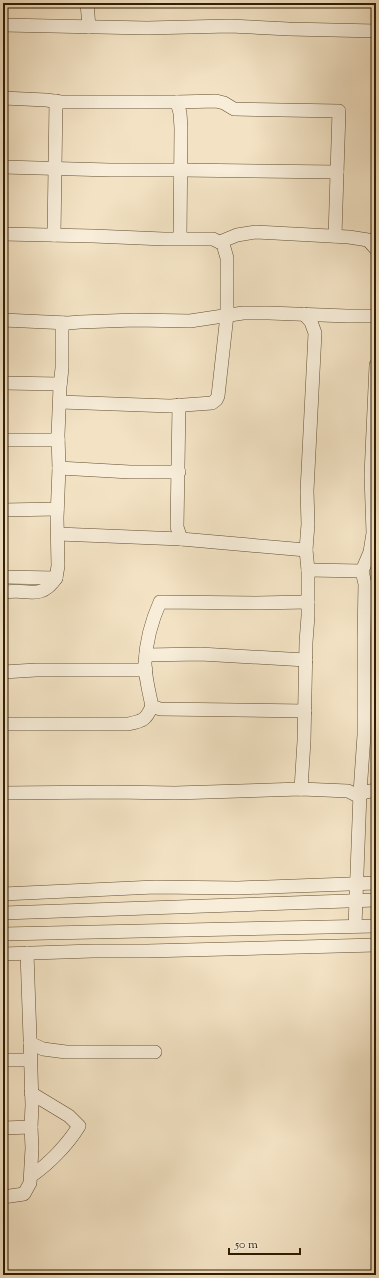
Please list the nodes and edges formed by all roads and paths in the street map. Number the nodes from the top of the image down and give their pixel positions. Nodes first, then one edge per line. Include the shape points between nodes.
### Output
1 (87, 3) edge
2 (3, 25) edge
3 (89, 27) junction
4 (376, 30) edge
5 (3, 98) edge
6 (56, 101) junction
7 (177, 102) junction
8 (3, 167) edge
9 (55, 169) junction
10 (181, 170) junction
11 (337, 172) junction
12 (3, 234) edge
13 (54, 235) junction
14 (335, 236) junction
15 (180, 238) junction
16 (220, 242) junction
17 (376, 249) edge
18 (304, 314) junction
19 (227, 316) junction
20 (376, 316) edge
21 (3, 320) edge
22 (62, 324) junction
23 (376, 365) edge
24 (3, 383) edge
25 (60, 384) junction
26 (60, 402) junction
27 (179, 405) junction
28 (3, 440) edge
29 (58, 440) junction
30 (59, 468) junction
31 (178, 472) junction
32 (58, 509) junction
33 (3, 510) edge
34 (374, 533) edge
35 (58, 534) junction
36 (181, 539) junction
37 (306, 550) junction
38 (308, 570) junction
39 (362, 571) junction
40 (3, 577) edge
41 (56, 578) junction
42 (3, 593) edge
43 (308, 602) junction
44 (146, 655) junction
45 (306, 660) junction
46 (146, 670) junction
47 (3, 672) edge
48 (152, 706) junction
49 (305, 711) junction
50 (3, 724) edge
51 (301, 789) junction
52 (376, 790) edge
53 (3, 793) edge
54 (360, 795) junction
55 (357, 883) junction
56 (376, 883) edge
57 (3, 894) edge
58 (376, 900) edge
59 (357, 901) junction
60 (3, 913) edge
61 (355, 926) junction
62 (376, 926) edge
63 (3, 934) edge
64 (376, 945) edge
65 (26, 953) junction
66 (3, 954) edge
67 (30, 1043) junction
68 (155, 1052) dead end
69 (3, 1060) edge
70 (30, 1060) junction
71 (31, 1093) junction
72 (31, 1127) junction
73 (3, 1128) edge
74 (31, 1176) junction
75 (3, 1197) edge

1 - 3 street
2 - 3 street
3 - 4 street via 230,26
5 - 6 street
6 - 7 street
6 - 9 street
7 - 10 street via 181,128
7 - 11 street via 216,101 234,109 339,111
8 - 9 street
9 - 10 street
9 - 13 street
10 - 11 street
10 - 15 street
11 - 14 street
12 - 13 street
13 - 15 street
14 - 16 street via 256,232 237,235
14 - 17 street via 368,240
15 - 16 street via 213,238
16 - 19 street via 227,258
18 - 19 street
18 - 20 street
18 - 37 street via 316,333
19 - 22 street via 190,320
19 - 27 street via 216,400 212,403
21 - 22 street
22 - 25 street
23 - 34 street via 371,475
24 - 25 street
25 - 26 street
26 - 27 street
26 - 29 street
27 - 31 street
28 - 29 street
29 - 30 street
30 - 31 street
30 - 32 street
31 - 36 street via 177,527
32 - 33 street
32 - 35 street
34 - 39 street
35 - 36 street
35 - 41 street
36 - 37 street
37 - 38 street
38 - 39 street
38 - 43 street
39 - 54 street via 365,584 364,735
40 - 41 street
41 - 42 street via 46,589 35,593
43 - 44 street via 160,602
43 - 45 street
44 - 45 street via 200,654
44 - 46 street
45 - 49 street
46 - 47 street
46 - 48 street
48 - 49 street via 179,710
48 - 50 street via 147,717 128,724
49 - 51 street
51 - 53 street via 175,793
51 - 54 street via 348,791
52 - 54 street
54 - 55 street
55 - 56 street
55 - 57 street via 238,888 154,887
55 - 59 street
58 - 59 street
59 - 60 street
59 - 61 street
61 - 62 street
61 - 63 street
64 - 65 street
65 - 66 street
65 - 67 street
67 - 68 street via 42,1049 66,1052
67 - 70 street
69 - 70 street
70 - 71 street
71 - 72 street
71 - 74 street via 69,1116 80,1126 58,1152
72 - 73 street
72 - 74 street
74 - 75 street via 24,1194

